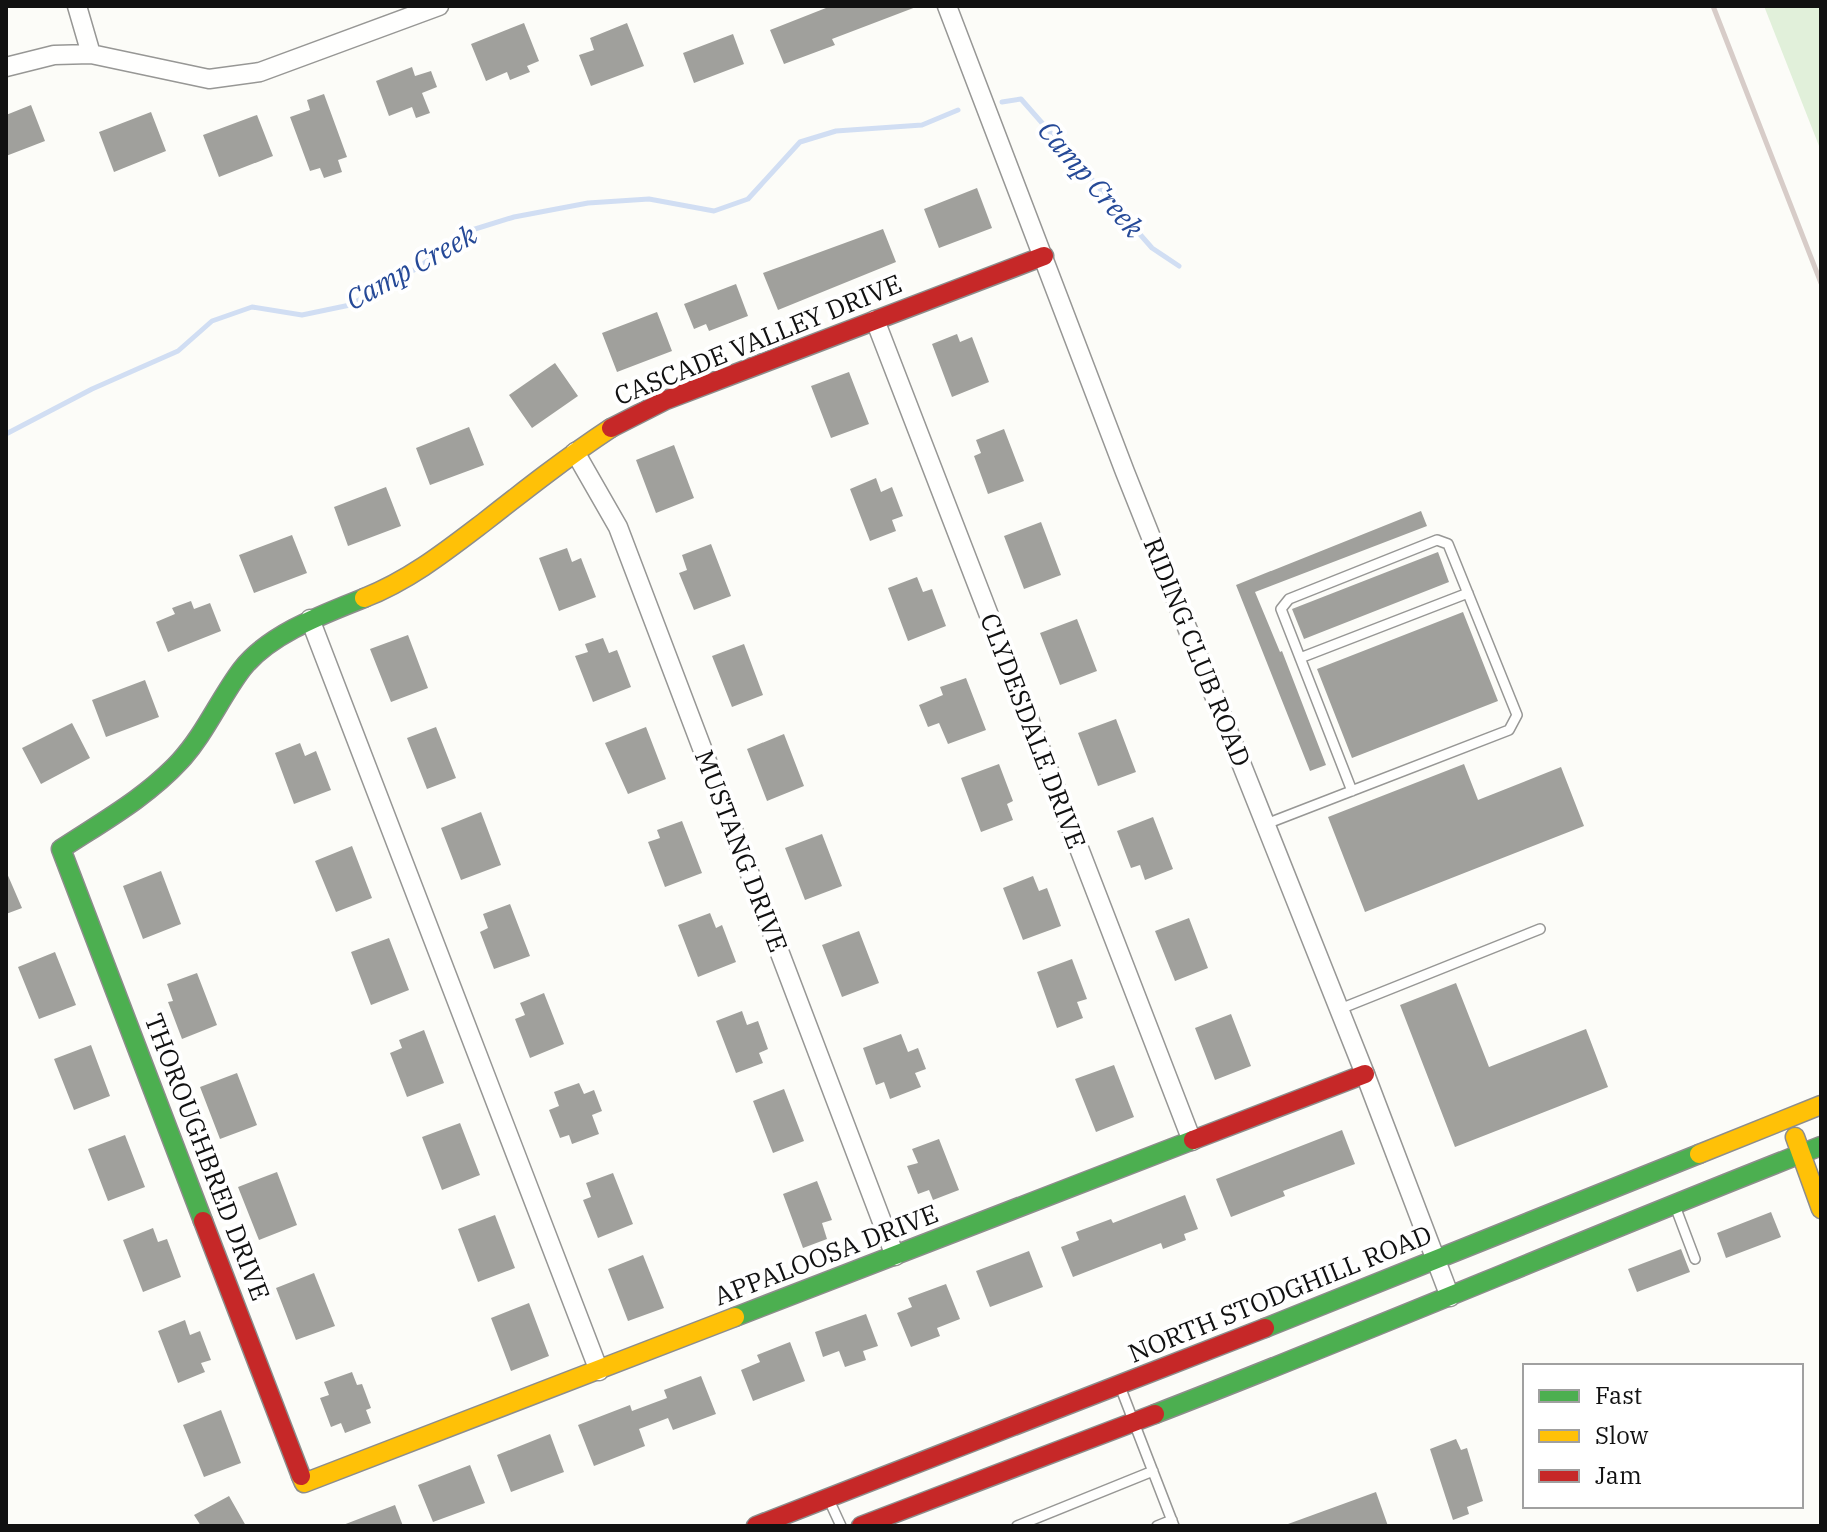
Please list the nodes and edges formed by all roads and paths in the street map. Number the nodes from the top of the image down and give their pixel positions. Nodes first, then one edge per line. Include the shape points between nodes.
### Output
1 (77, 6) edge
2 (439, 6) edge
3 (947, 6) edge
4 (413, 10) edge
5 (91, 54) junction
6 (6, 67) edge
7 (1044, 256) junction
8 (875, 320) junction
9 (575, 452) junction
10 (1468, 593) junction
11 (310, 619) junction
12 (1300, 658) junction
13 (1352, 791) junction
14 (1266, 824) junction
15 (61, 849) joint
16 (1540, 929) dead end
17 (1340, 1009) junction
18 (1365, 1074) junction
19 (1821, 1105) edge
20 (1788, 1118) junction
21 (1192, 1141) junction
22 (1821, 1146) edge
23 (1801, 1154) junction
24 (1674, 1203) junction
25 (1821, 1209) edge
26 (895, 1256) junction
27 (1695, 1259) dead end
28 (1436, 1260) junction
29 (1450, 1297) junction
30 (599, 1371) junction
31 (1120, 1386) junction
32 (1133, 1421) junction
33 (1153, 1471) junction
34 (304, 1483) joint
35 (828, 1498) junction
36 (1173, 1523) edge
37 (756, 1526) edge
38 (841, 1526) edge
39 (861, 1526) edge
40 (1017, 1526) edge
41 (1157, 1526) edge

1 - 5 street
2 - 4 street
3 - 7 street, RIDING CLUB ROAD
4 - 5 street via 260,72 209,79
5 - 6 street via 54,55
7 - 8 street, CASCADE VALLEY DRIVE
7 - 14 street, RIDING CLUB ROAD
8 - 9 street, CASCADE VALLEY DRIVE via 666,400
8 - 21 street, CLYDESDALE DRIVE
9 - 11 street, CASCADE VALLEY DRIVE via 426,566 382,591
9 - 26 street, MUSTANG DRIVE via 618,527
10 - 12 lane
10 - 12 lane via 1448,544 1437,540 1289,599 1281,609
10 - 13 lane via 1517,715 1509,730
11 - 15 street, CASCADE VALLEY DRIVE via 244,666 181,760 141,796
11 - 30 street
12 - 13 lane
13 - 14 lane
14 - 17 street, RIDING CLUB ROAD
15 - 34 street, THOROUGHBRED DRIVE
16 - 17 lane
17 - 18 street, RIDING CLUB ROAD
18 - 21 street, APPALOOSA DRIVE
18 - 28 street, RIDING CLUB ROAD
19 - 20 street, NORTH STODGHILL ROAD
20 - 23 street
20 - 28 street, NORTH STODGHILL ROAD
21 - 26 street, APPALOOSA DRIVE
22 - 23 street
23 - 24 street
23 - 25 street
24 - 27 lane
24 - 29 street
26 - 30 street, APPALOOSA DRIVE
28 - 29 street, RIDING CLUB ROAD
28 - 31 street, NORTH STODGHILL ROAD
29 - 32 street
30 - 34 street, APPALOOSA DRIVE
31 - 32 lane
31 - 35 street, NORTH STODGHILL ROAD
32 - 33 lane
32 - 39 street
33 - 36 lane
33 - 40 lane
35 - 37 street, NORTH STODGHILL ROAD
35 - 38 lane
36 - 41 lane

